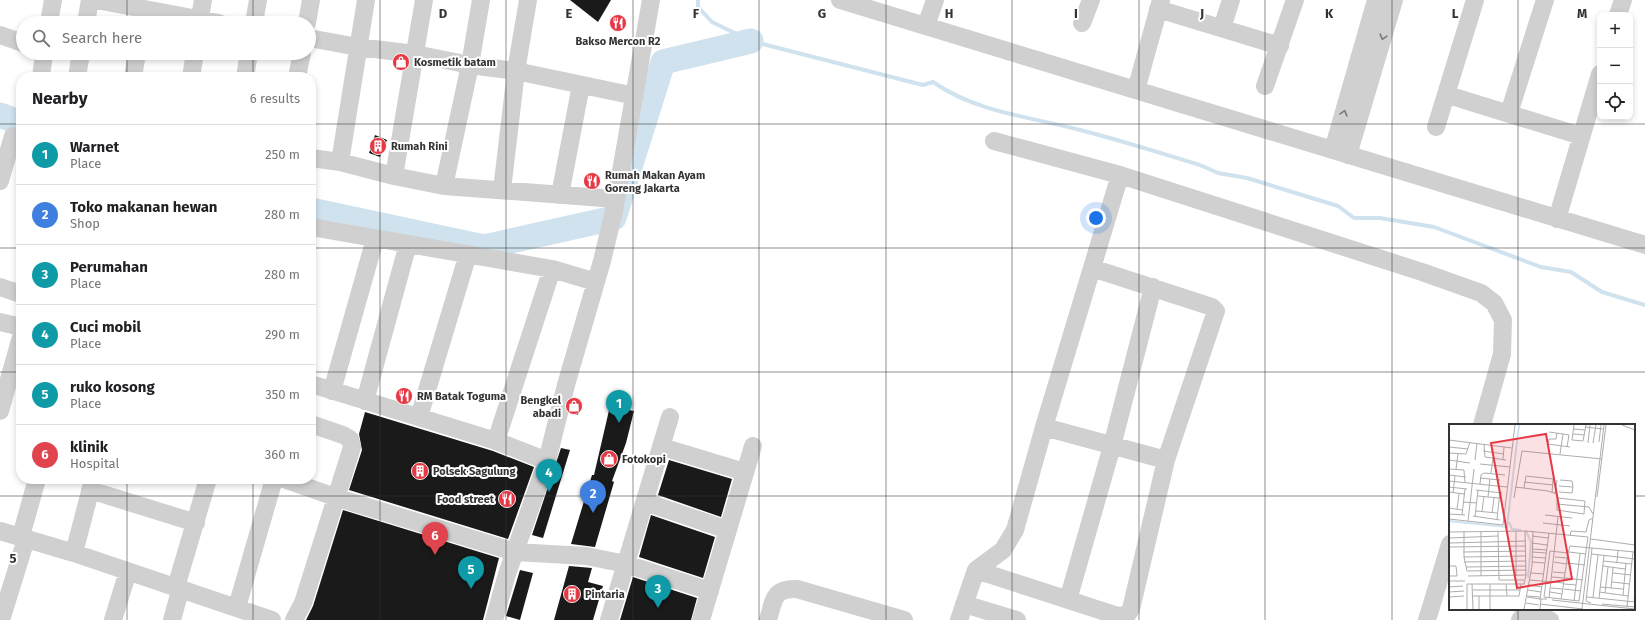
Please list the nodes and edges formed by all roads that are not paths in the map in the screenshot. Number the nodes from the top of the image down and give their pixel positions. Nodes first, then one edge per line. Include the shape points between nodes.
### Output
1 (53, 0) edge
2 (90, 0) edge
3 (96, 0) edge
4 (203, 0) edge
5 (258, 0) edge
6 (311, 0) edge
7 (366, 0) edge
8 (424, 0) edge
9 (481, 0) edge
10 (528, 0) edge
11 (651, 0) edge
12 (840, 0) edge
13 (935, 0) edge
14 (1091, 0) edge
15 (1231, 0) edge
16 (1295, 0) edge
17 (1376, 0) edge
18 (1394, 0) edge
19 (1475, 0) edge
20 (1545, 0) edge
21 (1623, 0) edge
22 (1159, 5) edge
23 (145, 11) edge
24 (1619, 12) edge
25 (50, 16) edge
26 (87, 16) edge
27 (172, 16) edge
28 (201, 16) edge
29 (255, 16) edge
30 (308, 16) edge
31 (1082, 23) dead end
32 (926, 26) junction
33 (1222, 28) junction
34 (0, 35) edge
35 (316, 39) edge
36 (16, 41) edge
37 (1280, 46) junction
38 (358, 47) junction
39 (415, 54) junction
40 (43, 60) edge
41 (80, 60) edge
42 (136, 60) edge
43 (193, 60) edge
44 (248, 60) edge
45 (301, 60) edge
46 (470, 65) junction
47 (516, 71) junction
48 (41, 72) edge
49 (78, 72) edge
50 (134, 72) edge
51 (192, 72) edge
52 (246, 72) edge
53 (298, 72) edge
54 (1597, 84) edge
55 (580, 85) junction
56 (1266, 86) dead end
57 (1136, 90) junction
58 (1448, 95) junction
59 (635, 96) junction
60 (1509, 113) junction
61 (1436, 127) dead end
62 (11, 135) edge
63 (1581, 136) junction
64 (994, 140) dead end
65 (1341, 153) junction
66 (316, 159) edge
67 (340, 162) junction
68 (1120, 175) junction
69 (394, 176) junction
70 (0, 181) edge
71 (444, 186) junction
72 (502, 190) junction
73 (560, 195) junction
74 (615, 205) junction
75 (1557, 219) junction
76 (316, 230) edge
77 (375, 239) junction
78 (408, 244) junction
79 (1645, 245) edge
80 (468, 254) junction
81 (1092, 268) junction
82 (552, 269) junction
83 (596, 282) junction
84 (0, 287) edge
85 (1153, 287) junction
86 (16, 292) edge
87 (0, 322) edge
88 (16, 326) edge
89 (16, 361) edge
90 (316, 386) edge
91 (332, 391) junction
92 (9, 394) edge
93 (365, 401) junction
94 (0, 410) edge
95 (419, 417) junction
96 (670, 417) dead end
97 (1482, 424) edge
98 (316, 426) edge
99 (1044, 427) junction
100 (496, 441) junction
101 (753, 446) dead end
102 (1112, 446) junction
103 (662, 447) junction
104 (1166, 460) junction
105 (547, 461) junction
106 (745, 472) junction
107 (36, 484) edge
108 (207, 484) edge
109 (273, 484) edge
110 (298, 484) edge
111 (91, 485) edge
112 (335, 497) junction
113 (645, 502) junction
114 (196, 523) junction
115 (728, 530) junction
116 (0, 531) edge
117 (0, 542) edge
118 (22, 543) junction
119 (1449, 547) edge
120 (515, 552) junction
121 (74, 553) junction
122 (626, 564) junction
123 (976, 570) junction
124 (125, 581) junction
125 (710, 591) junction
126 (177, 593) junction
127 (1068, 600) junction
128 (847, 612) edge
129 (962, 612) edge
130 (239, 616) edge
131 (1, 620) edge
132 (113, 620) edge
133 (172, 620) edge
134 (272, 620) edge
135 (294, 620) edge
136 (494, 620) edge
137 (609, 620) edge
138 (701, 620) edge
139 (768, 620) edge
140 (904, 620) edge
141 (1017, 620) edge
142 (1427, 620) edge
143 (1520, 620) edge
144 (1550, 620) edge

1 - 25 street
2 - 26 street
3 - 23 street
4 - 28 street
5 - 29 street
6 - 30 street
7 - 38 street
8 - 39 street
9 - 46 street
10 - 47 street
11 - 59 street
12 - 32 street
13 - 32 street
14 - 31 street
15 - 33 street
16 - 37 street
65 -> 17 street
18 -> 65 street
19 - 58 street
20 - 60 street
21 - 24 street
22 - 33 street
22 - 57 street
23 - 27 street
32 - 57 street
33 - 37 street
34 - 36 street
35 - 38 street
37 - 56 street
38 - 39 street
38 - 67 street
39 - 46 street
39 - 69 street
40 - 48 street
41 - 49 street
42 - 50 street
43 - 51 street
44 - 52 street
45 - 53 street
46 - 47 street
46 - 71 street
47 - 55 street
47 - 72 street
54 - 63 street
55 - 59 street
55 - 73 street
57 - 65 street
58 - 60 street
58 - 61 street
59 - 74 street
60 - 63 street
62 - 70 street
63 - 75 street
64 - 68 street
65 - 75 street
66 - 67 street
67 - 69 street
68 - 81 street
68 - 97 street via 1481,293 1494,303 1503,320 1502,354
69 - 71 street
71 - 72 street
72 - 73 street
73 - 74 street
74 - 83 street
75 - 79 street
76 - 77 street
77 - 78 street
77 - 91 street
78 - 80 street
78 - 93 street
80 - 82 street
80 - 95 street
81 - 85 street
81 - 99 street
82 - 83 street
82 - 100 street
83 - 105 street
84 - 86 street
85 - 102 street
85 - 104 street via 1212,307 1216,312
87 - 88 street
89 - 92 street
90 - 91 street
91 - 93 street
92 - 94 street
93 - 95 street
95 - 100 street
96 - 103 street
98 - 112 street via 343,434 350,439 352,447
99 - 102 street
99 - 123 street via 1015,530 1003,550
100 - 105 street
101 - 106 street
102 - 104 street
102 - 127 street
103 - 106 street
103 - 113 street
104 - 127 street via 1129,613 1118,616
105 - 120 street
106 - 115 street
107 - 118 street
108 - 114 street
109 - 130 street
110 - 112 street
111 - 114 street
111 - 121 street
112 - 120 street
112 - 135 street via 303,603
113 - 115 street
113 - 122 street
114 - 126 street
115 - 125 street
116 - 118 street
117 - 118 street
118 - 121 street
118 - 124 street
118 - 131 street
119 - 142 street
120 - 122 street via 586,556
120 - 136 street
121 - 126 street
122 - 125 street
122 - 137 street
123 - 127 street
123 - 129 street
124 - 126 street
124 - 132 street
125 - 138 street
126 - 130 street
126 - 133 street
128 - 139 street via 797,589 789,589 780,591 775,596
128 - 140 street
129 - 141 street
130 - 134 street
143 - 144 street via 1524,614 1531,614

